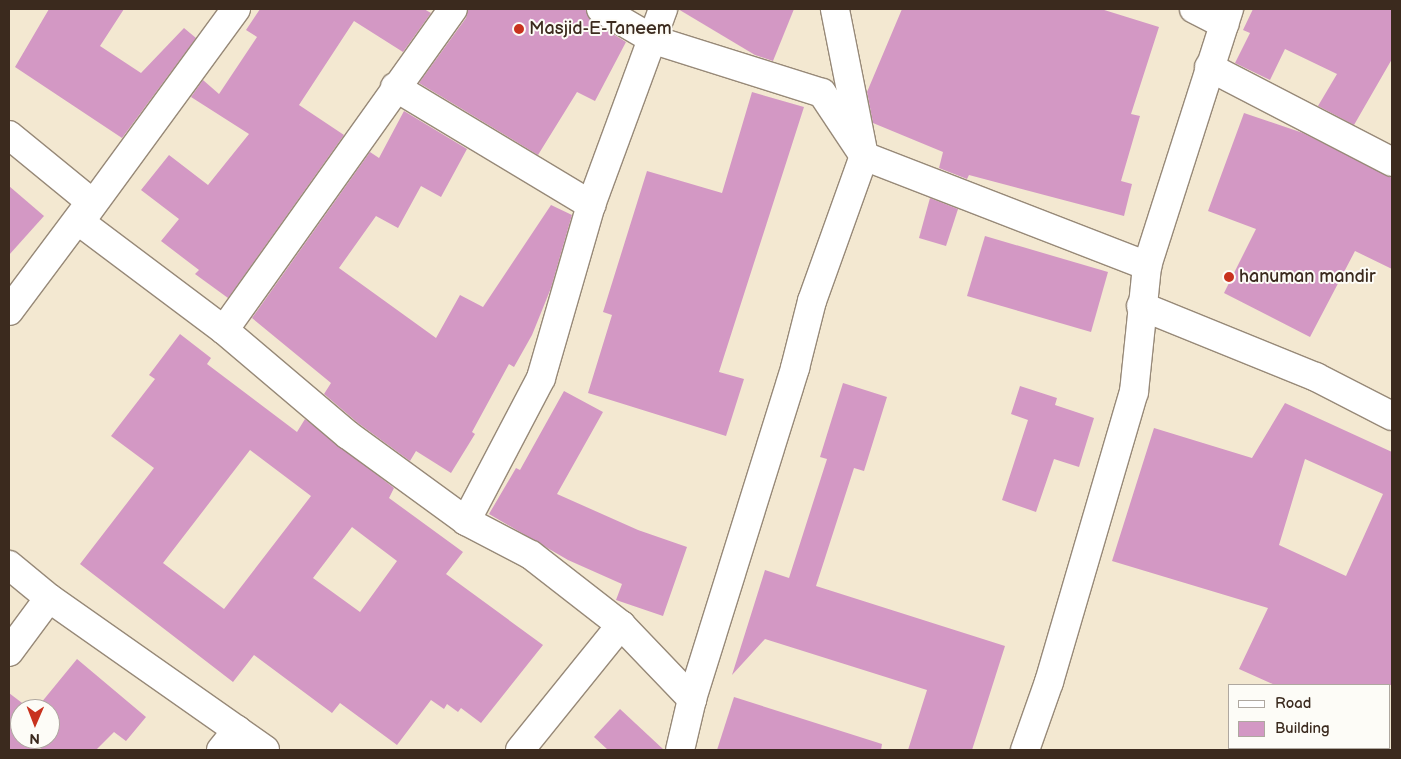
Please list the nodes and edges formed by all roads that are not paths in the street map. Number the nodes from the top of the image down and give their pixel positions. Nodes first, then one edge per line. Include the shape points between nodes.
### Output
1 (236, 9) edge
2 (453, 9) edge
3 (601, 9) edge
4 (663, 9) edge
5 (835, 9) edge
6 (1194, 9) edge
7 (1226, 16) edge
8 (654, 40) junction
9 (1209, 67) junction
10 (395, 88) junction
11 (9, 135) edge
12 (864, 156) junction
13 (1392, 162) edge
14 (592, 206) junction
15 (86, 212) junction
16 (1147, 266) junction
17 (1141, 306) junction
18 (9, 311) edge
19 (224, 330) junction
20 (1392, 416) edge
21 (466, 521) junction
22 (9, 565) edge
23 (50, 598) junction
24 (622, 625) junction
25 (9, 652) edge
26 (692, 699) junction
27 (229, 740) edge
28 (265, 750) edge
29 (520, 750) edge
30 (680, 750) edge
31 (1025, 750) edge

1 - 15 street
2 - 10 street
3 - 8 street
4 - 8 street
5 - 12 street
6 - 7 street
7 - 9 street
8 - 12 street via 822,93
8 - 14 street
9 - 13 street
9 - 16 street
10 - 14 street
10 - 19 street
11 - 15 street
12 - 16 street
12 - 26 street via 812,301 795,368
14 - 21 street via 541,378
15 - 18 street
15 - 19 street
16 - 17 street
17 - 20 street via 1316,377
17 - 31 street via 1134,392 1049,682
19 - 21 street via 348,435
21 - 24 street via 530,555
22 - 23 street
23 - 25 street
23 - 27 street
24 - 26 street
24 - 29 street
26 - 30 street
27 - 28 street

